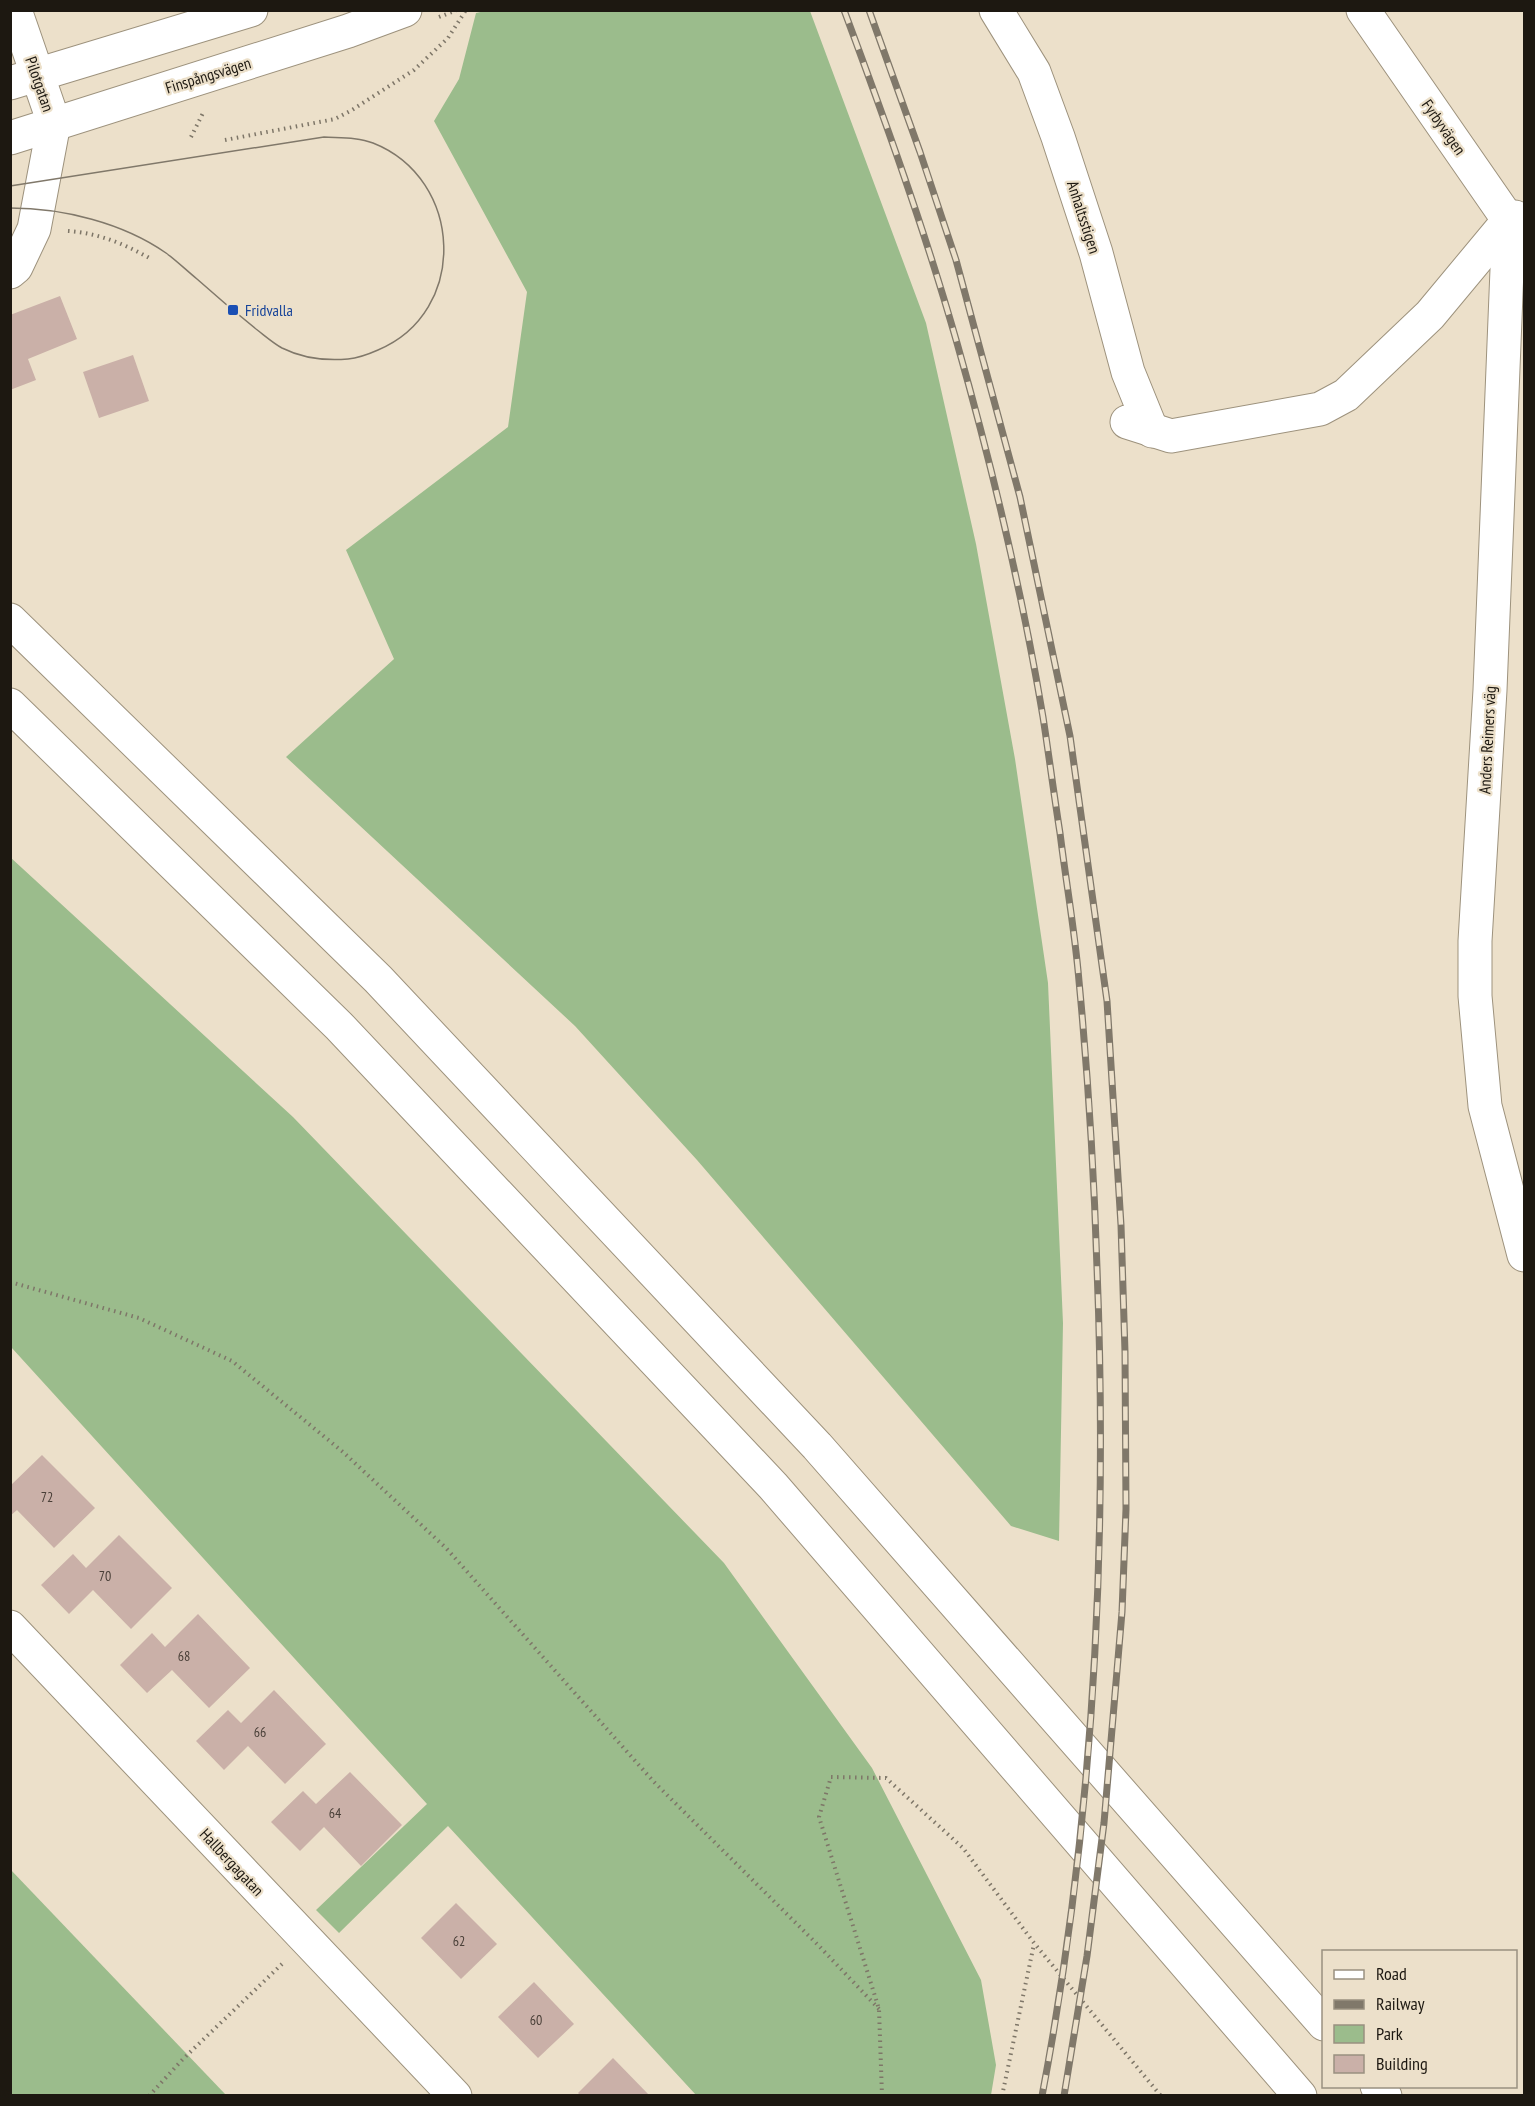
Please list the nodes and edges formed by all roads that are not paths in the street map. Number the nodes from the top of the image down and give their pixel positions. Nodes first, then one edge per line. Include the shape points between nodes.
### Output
1 (15, 10) edge
2 (250, 10) edge
3 (405, 10) edge
4 (996, 10) edge
5 (1363, 10) edge
6 (24, 79) edge
7 (54, 123) junction
8 (10, 138) edge
9 (1519, 225) edge
10 (10, 272) edge
11 (10, 620) edge
12 (10, 705) edge
13 (1524, 1255) edge
14 (10, 1627) edge
15 (1322, 2023) edge
16 (455, 2096) edge
17 (1300, 2096) edge

1 - 6 main road, Pilotgatan
2 - 6 main road
3 - 7 main road, Finspångsvägen
4 - 9 main road, Anhaltsstigen via 1034,72 1046,105 1096,253 1139,426 1171,436 1320,409 1346,395
5 - 9 main road, Fyrbyvägen
6 - 7 main road, Pilotgatan
7 - 8 main road, Finspångsvägen
7 - 10 main road via 34,229
9 - 13 main road, Anders Reimers väg via 1475,941 1475,996 1485,1106
11 - 15 main road via 378,979 809,1437
12 - 17 main road via 339,1026 773,1486
14 - 16 main road, Hallbergagatan

